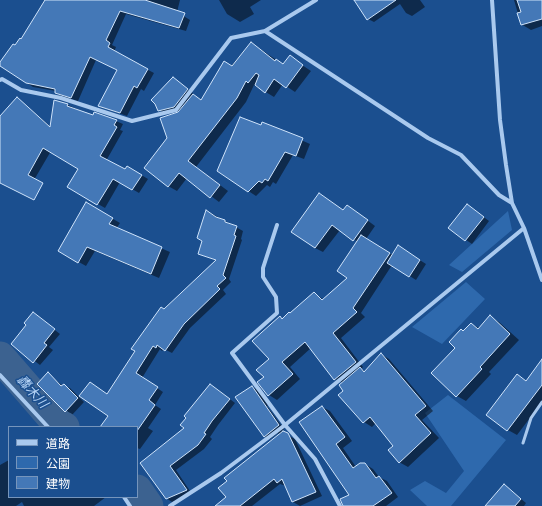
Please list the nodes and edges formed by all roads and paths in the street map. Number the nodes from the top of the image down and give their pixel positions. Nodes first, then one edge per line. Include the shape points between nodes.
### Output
1 (316, 0) edge
2 (492, 0) edge
3 (265, 31) junction
4 (0, 80) edge
5 (512, 202) junction
6 (278, 225) dead end
7 (524, 228) junction
8 (542, 280) edge
9 (0, 375) edge
10 (542, 402) edge
11 (285, 425) junction
12 (47, 426) edge
13 (523, 443) dead end
14 (170, 506) edge
15 (340, 506) edge

1 - 3 street
2 - 5 street via 502,142
3 - 4 street via 231,38 176,110 132,121 61,98 21,90
3 - 5 street via 428,138 461,155 499,195
5 - 7 street
6 - 11 street via 263,268 263,277 276,297 277,313 232,352
7 - 8 street
7 - 11 street
9 - 12 street
10 - 13 lane via 531,418
11 - 14 street via 221,473
11 - 15 street via 314,459

